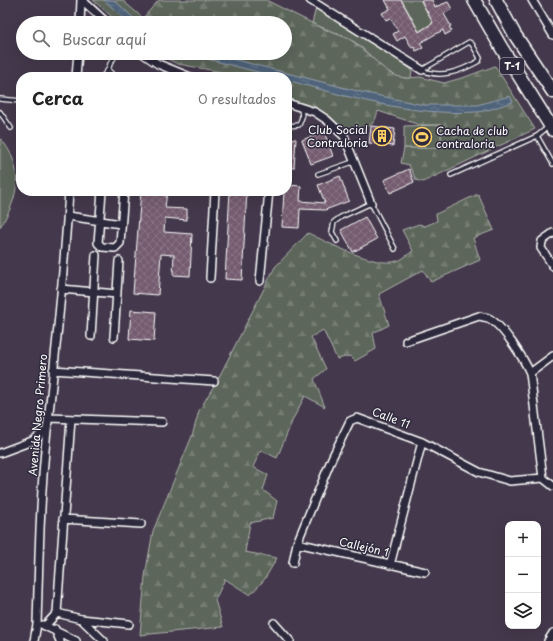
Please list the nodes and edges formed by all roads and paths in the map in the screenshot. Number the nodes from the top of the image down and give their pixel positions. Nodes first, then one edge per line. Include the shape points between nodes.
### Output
1 (82, 0) edge
2 (310, 0) edge
3 (474, 0) edge
4 (496, 0) edge
5 (532, 0) edge
6 (81, 16) edge
7 (99, 16) edge
8 (553, 35) edge
9 (77, 60) edge
10 (113, 60) edge
11 (152, 60) edge
12 (108, 70) edge
13 (422, 70) junction
14 (76, 72) edge
15 (178, 72) edge
16 (553, 92) edge
17 (0, 99) edge
18 (16, 101) edge
19 (292, 105) edge
20 (301, 107) junction
21 (0, 112) edge
22 (292, 125) edge
23 (11, 128) dead end
24 (552, 128) edge
25 (537, 136) junction
26 (353, 162) junction
27 (553, 164) edge
28 (318, 174) dead end
29 (451, 175) dead end
30 (69, 196) edge
31 (102, 196) edge
32 (124, 196) edge
33 (215, 196) edge
34 (268, 196) edge
35 (371, 203) junction
36 (68, 216) junction
37 (100, 221) junction
38 (122, 224) junction
39 (553, 233) edge
40 (337, 240) dead end
41 (395, 249) dead end
42 (96, 255) dead end
43 (119, 261) dead end
44 (553, 266) edge
45 (210, 278) dead end
46 (260, 281) dead end
47 (61, 289) junction
48 (94, 292) junction
49 (117, 294) junction
50 (91, 336) dead end
51 (114, 337) dead end
52 (406, 341) dead end
53 (553, 356) edge
54 (53, 370) junction
55 (530, 373) junction
56 (214, 381) dead end
57 (49, 418) junction
58 (71, 419) junction
59 (162, 422) dead end
60 (47, 430) junction
61 (422, 442) junction
62 (0, 453) edge
63 (543, 478) junction
64 (553, 486) edge
65 (63, 519) junction
66 (141, 524) dead end
67 (297, 543) junction
68 (293, 563) dead end
69 (390, 565) junction
70 (426, 572) dead end
71 (57, 613) junction
72 (81, 619) junction
73 (274, 623) dead end
74 (37, 624) junction
75 (129, 624) dead end
76 (46, 625) junction
77 (55, 629) junction
78 (34, 641) edge
79 (60, 641) edge
80 (76, 641) edge
81 (104, 641) edge
82 (290, 641) edge

1 - 6 street
1 - 7 street
2 - 13 street
3 - 24 main road, T-1
4 - 16 main road, T-1 via 515,35
5 - 8 street
9 - 14 street
10 - 12 lane
11 - 15 street
13 - 13 lane via 469,42 480,58 477,63 444,75
17 - 18 lane
19 - 20 street
20 - 22 lane via 302,117 299,124
20 - 26 street via 314,112 338,128 344,136
21 - 23 lane
24 - 25 lane
25 - 27 lane
25 - 29 lane
26 - 28 lane
26 - 35 street
30 - 36 street, Avenida Negro Primero
31 - 37 street
32 - 38 street
33 - 45 street
34 - 46 street
35 - 40 lane via 341,216 334,222 332,232
35 - 41 lane
36 - 37 street
36 - 47 street, Avenida Negro Primero
37 - 38 street
37 - 38 street via 98,243 102,247 119,246
39 - 44 street via 542,241 541,248
42 - 48 street
43 - 49 street
47 - 48 street
47 - 54 street, Avenida Negro Primero
48 - 49 street
48 - 50 street
49 - 51 street
52 - 55 street via 479,316 489,318 523,358
53 - 55 street
54 - 56 street
54 - 57 street, Avenida Negro Primero
55 - 63 street
57 - 58 street
57 - 60 street, Avenida Negro Primero
58 - 59 street
58 - 65 street
60 - 62 street via 32,441
60 - 74 street, Avenida Negro Primero
61 - 63 street, Calle 11 via 479,472 502,479 510,481
61 - 67 street, Calle 11 via 364,419 350,421
61 - 69 street
63 - 64 street
65 - 66 street
65 - 71 street
67 - 68 street, Calle 11
67 - 69 street, Callejón 1
69 - 70 street, Callejón 1
71 - 72 street
71 - 76 street
72 - 75 street
72 - 81 street
73 - 82 street
74 - 76 street
74 - 78 street, Avenida Negro Primero
76 - 77 street
77 - 79 street
77 - 80 street

